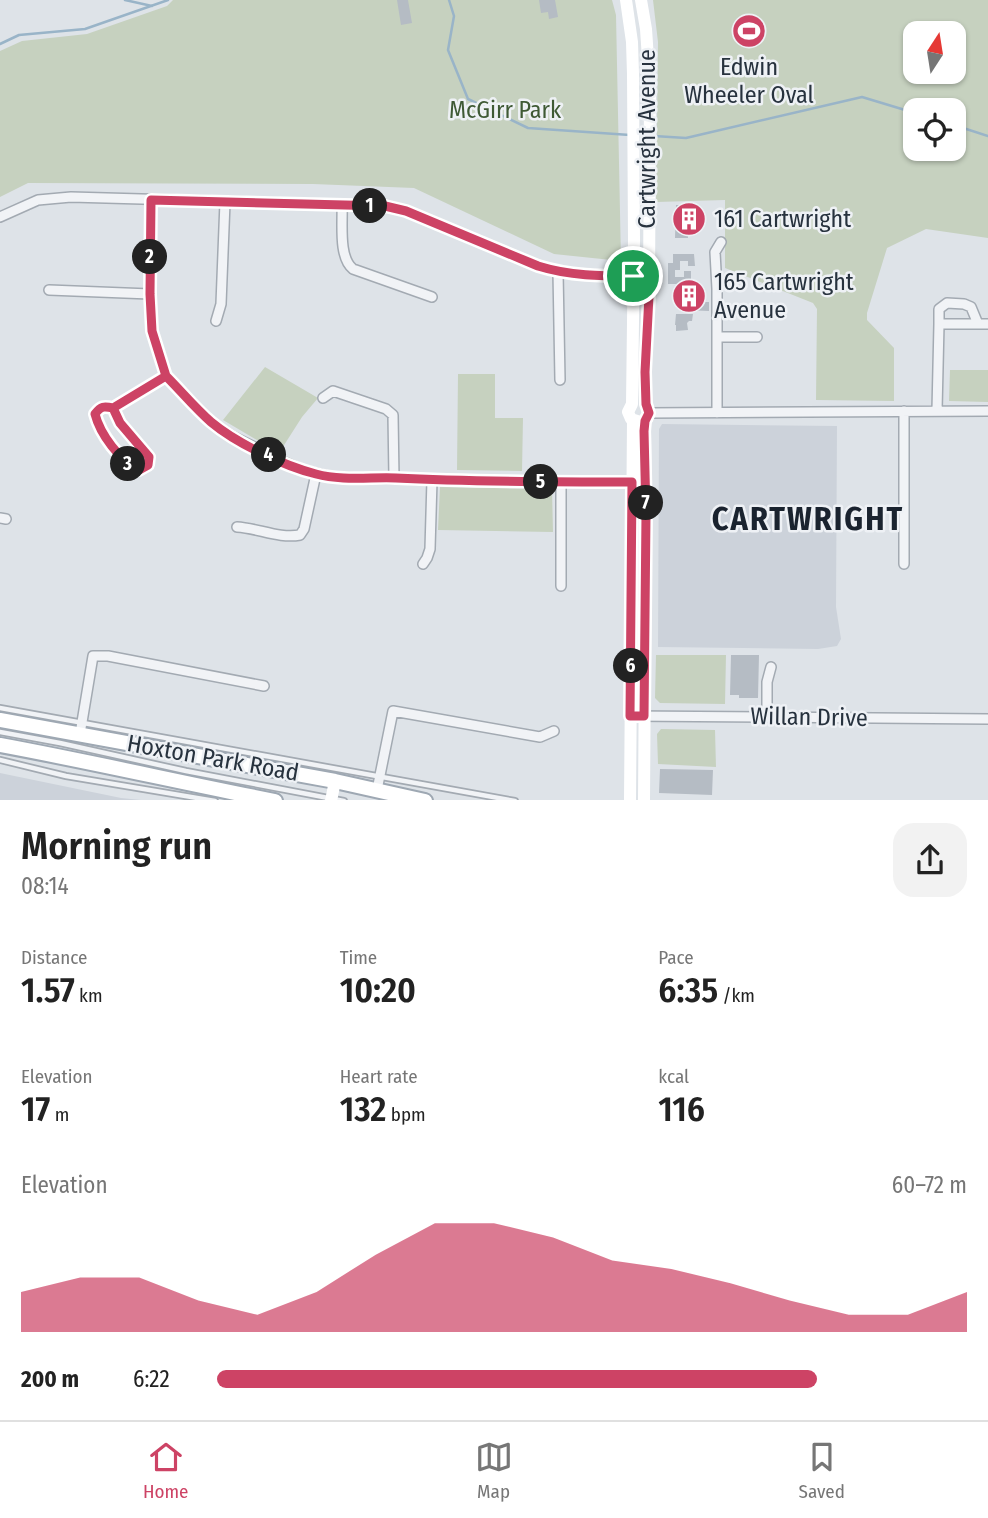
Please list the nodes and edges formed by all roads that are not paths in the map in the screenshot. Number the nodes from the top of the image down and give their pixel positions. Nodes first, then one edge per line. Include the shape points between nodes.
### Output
1 (626, 0) edge
2 (641, 0) edge
3 (151, 200) junction
4 (225, 202) junction
5 (342, 204) junction
6 (0, 217) edge
7 (721, 242) dead end
8 (648, 253) junction
9 (558, 272) junction
10 (633, 276) junction
11 (49, 290) dead end
12 (150, 294) junction
13 (649, 296) junction
14 (432, 297) dead end
15 (216, 321) dead end
16 (939, 324) junction
17 (983, 324) edge
18 (717, 337) junction
19 (757, 337) dead end
20 (166, 376) junction
21 (560, 380) dead end
22 (323, 398) dead end
23 (113, 408) junction
24 (937, 410) junction
25 (904, 411) junction
26 (988, 411) edge
27 (717, 413) junction
28 (643, 414) junction
29 (645, 455) junction
30 (316, 474) junction
31 (394, 478) junction
32 (432, 480) junction
33 (561, 482) junction
34 (632, 482) junction
35 (237, 527) dead end
36 (423, 564) dead end
37 (904, 565) dead end
38 (561, 586) dead end
39 (771, 667) dead end
40 (264, 686) dead end
41 (0, 708) edge
42 (630, 716) junction
43 (644, 716) junction
44 (768, 716) junction
45 (988, 719) edge
46 (0, 720) edge
47 (81, 728) junction
48 (554, 731) dead end
49 (0, 732) edge
50 (0, 745) edge
51 (0, 760) edge
52 (335, 781) junction
53 (378, 783) junction
54 (215, 800) edge
55 (267, 800) edge
56 (336, 800) edge
57 (425, 800) edge
58 (515, 800) edge
59 (630, 800) edge
60 (644, 800) edge

1 - 10 street, Cartwright Avenue via 633,74
2 - 8 street, Cartwright Avenue via 650,88
3 - 4 street
3 - 6 street via 38,200
3 - 12 street
4 - 5 street
4 - 15 street via 221,304
5 - 9 street via 406,211
5 - 14 street via 346,263
7 - 18 street via 715,252
8 - 10 street
8 - 13 street, Cartwright Avenue
9 - 10 street
9 - 21 street
10 - 13 street
10 - 28 street, Cartwright Avenue via 632,404 628,412
11 - 12 street
12 - 20 street via 152,331
13 - 28 street, Cartwright Avenue
16 - 17 street
16 - 17 street via 939,309 947,303 971,306
16 - 24 street
18 - 19 street
18 - 27 street
20 - 23 street
20 - 30 street via 212,423
22 - 31 street via 333,391 386,408 393,415
23 - 23 street via 149,457 148,465 139,470 119,456 98,424 95,414 99,408
24 - 25 street
24 - 26 street
25 - 27 street
25 - 37 street
27 - 28 street
28 - 29 street, Cartwright Avenue
28 - 34 street, Cartwright Avenue
29 - 34 street via 639,477
29 - 43 street, Cartwright Avenue
30 - 31 street
30 - 35 street via 300,535
31 - 32 street
32 - 33 street
32 - 36 street via 430,549
33 - 34 street
33 - 38 street
34 - 42 street, Cartwright Avenue
39 - 44 street via 766,681
40 - 47 street via 93,656
41 - 47 lane
42 - 43 street, Willan Drive
42 - 59 street, Cartwright Avenue
43 - 44 street, Willan Drive
43 - 60 street, Cartwright Avenue
44 - 45 street, Willan Drive
46 - 47 main road, Hoxton Park Road
47 - 52 main road, Hoxton Park Road
47 - 53 lane
48 - 53 street via 540,737 393,710
49 - 56 lane
50 - 55 main road, Hoxton Park Road
51 - 54 lane via 77,778
52 - 53 main road, Hoxton Park Road
52 - 56 street
53 - 57 main road, Hoxton Park Road
53 - 58 lane

